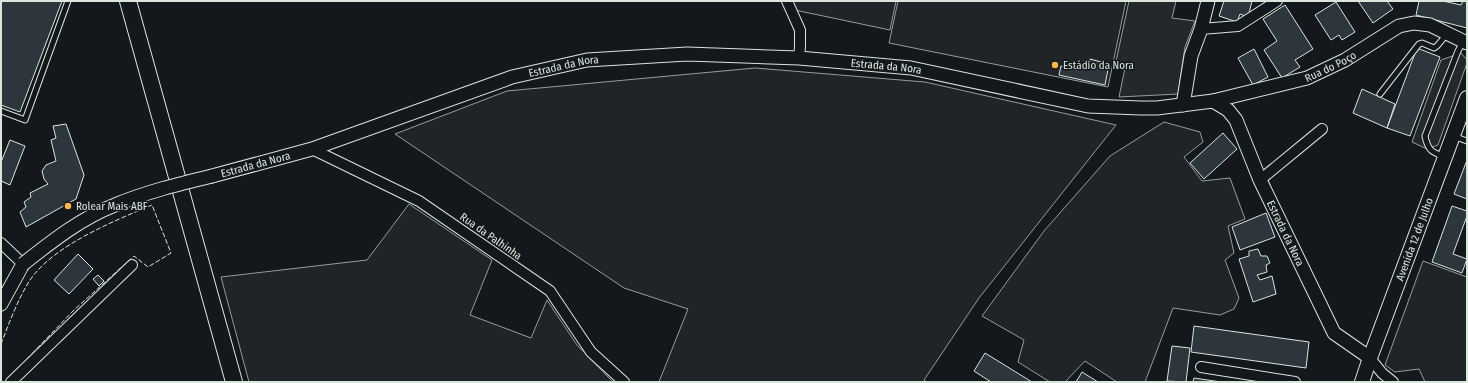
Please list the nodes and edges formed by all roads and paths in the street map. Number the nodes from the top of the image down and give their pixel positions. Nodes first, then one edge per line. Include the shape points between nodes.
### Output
1 (68, 1) edge
2 (128, 1) edge
3 (137, 1) edge
4 (787, 1) edge
5 (1208, 1) edge
6 (1262, 1) edge
7 (1278, 1) edge
8 (1258, 14) junction
9 (1201, 29) junction
10 (1447, 33) junction
11 (1465, 42) edge
12 (799, 58) junction
13 (1247, 94) junction
14 (1380, 94) dead end
15 (1467, 98) edge
16 (1213, 101) junction
17 (1183, 105) junction
18 (1, 111) edge
19 (1236, 120) junction
20 (1322, 129) dead end
21 (1452, 136) junction
22 (1467, 141) edge
23 (312, 149) junction
24 (1445, 157) junction
25 (1260, 180) junction
26 (191, 227) junction
27 (1, 243) edge
28 (23, 264) junction
29 (132, 265) dead end
30 (1, 304) edge
31 (1370, 358) junction
32 (1201, 367) dead end
33 (11, 382) edge
34 (234, 382) edge
35 (624, 382) edge
36 (1294, 382) edge
37 (1362, 382) edge
38 (1393, 382) edge

1 - 18 lane via 25,120
2 - 26 main road
3 - 26 main road
4 - 12 street via 800,30
5 - 9 street
6 - 8 street
7 - 8 street
8 - 9 street via 1238,26
9 - 17 street via 1191,56
10 - 11 street, Rua do Poço
10 - 13 street, Rua do Poço via 1430,25 1414,22 1399,26 1345,60 1307,78
10 - 14 lane via 1434,48 1419,44
11 - 24 lane via 1458,51 1426,136 1427,145 1432,152
12 - 17 street, Estrada da Nora via 911,68 1088,106 1141,108
12 - 23 street, Estrada da Nora via 687,54 587,60 512,77
13 - 16 street, Rua do Poço
13 - 19 street via 1238,109
15 - 21 main road, Avenida 12 de Julho
16 - 17 street, Rua do Poço
16 - 19 street, Estrada da Nora via 1228,110
19 - 25 street, Estrada da Nora
20 - 25 street
21 - 22 lane
21 - 24 main road, Avenida 12 de Julho
23 - 28 street, Estrada da Nora, bridge via 182,183 114,205 84,220
23 - 35 street, Rua da Palhinha via 419,200 550,291 591,352
24 - 31 main road, Avenida 12 de Julho
25 - 31 street, Estrada da Nora via 1334,333
26 - 34 main road
27 - 28 street
28 - 30 street, Estrada da Nora
29 - 33 street
31 - 37 main road, Avenida 12 de Julho
31 - 38 street
32 - 36 street

